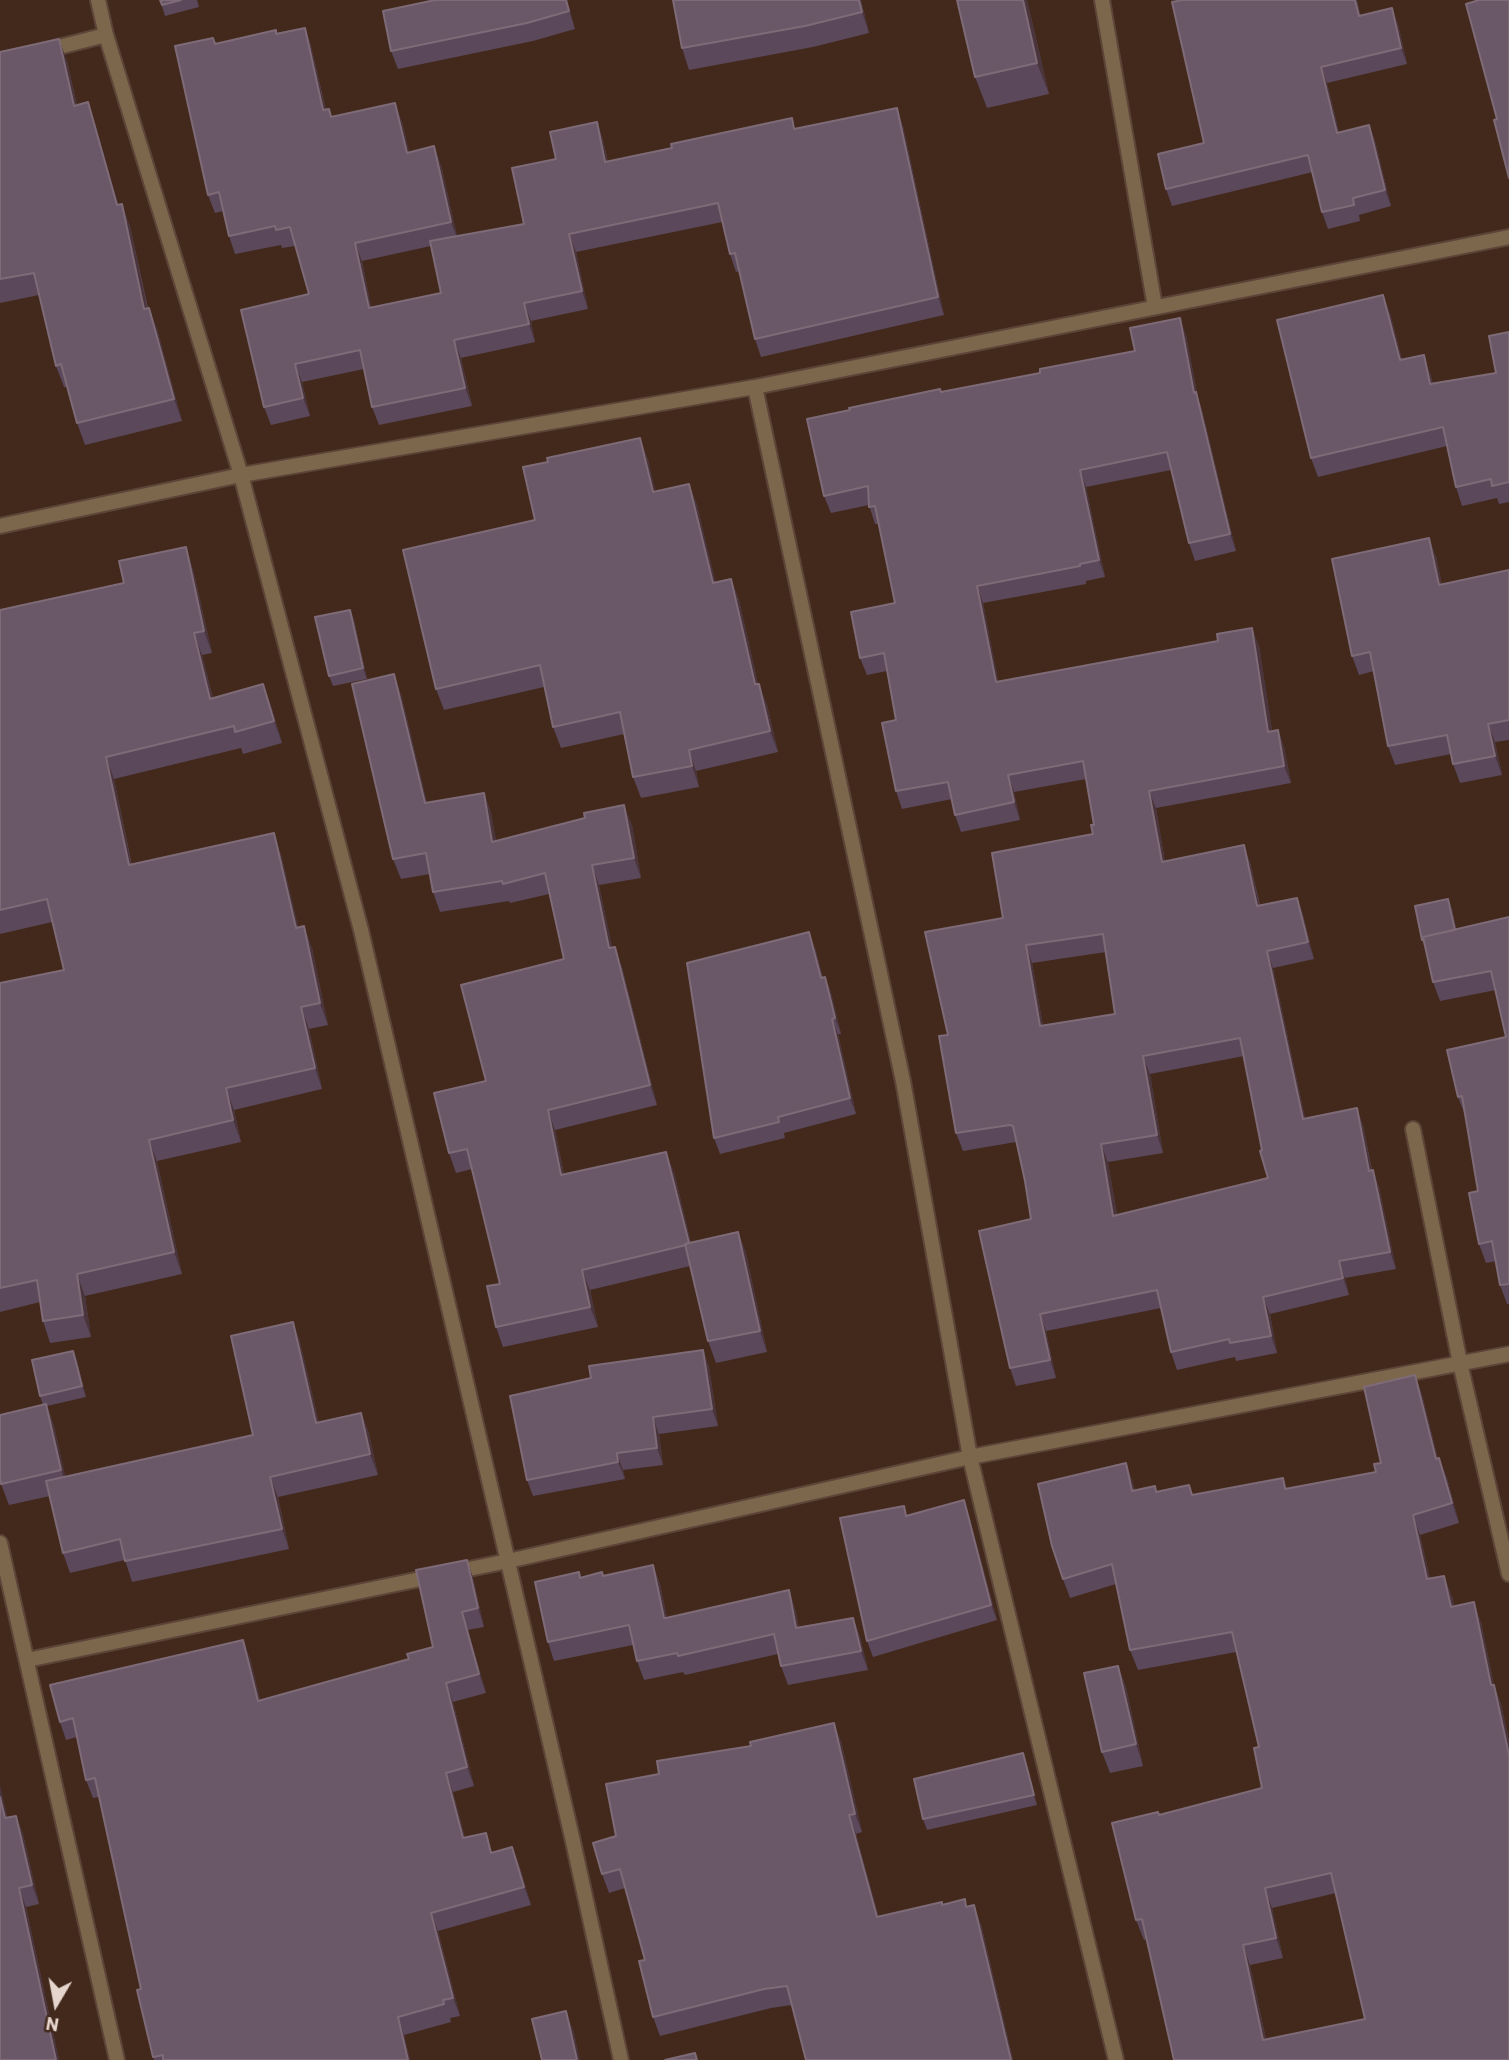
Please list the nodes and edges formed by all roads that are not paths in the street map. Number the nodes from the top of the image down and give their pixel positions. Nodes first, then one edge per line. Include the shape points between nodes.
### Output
1 (98, 0) edge
2 (1102, 0) edge
3 (106, 35) junction
4 (27, 55) edge
5 (1509, 236) edge
6 (1154, 307) junction
7 (755, 387) junction
8 (241, 475) junction
9 (0, 526) edge
10 (1413, 1129) dead end
11 (1509, 1354) edge
12 (1460, 1363) junction
13 (970, 1457) junction
14 (0, 1543) edge
15 (508, 1561) junction
16 (1509, 1574) edge
17 (27, 1660) junction
18 (117, 2060) edge
19 (621, 2060) edge
20 (1116, 2060) edge

1 - 3 street
2 - 6 street
3 - 4 street
3 - 8 street
5 - 6 street
6 - 7 street
7 - 8 street
7 - 13 street via 904,1080
8 - 9 street
8 - 15 street via 361,930
10 - 12 street
11 - 12 street
12 - 13 street
12 - 16 street
13 - 15 street
13 - 20 street
14 - 17 street
15 - 17 street
15 - 19 street
17 - 18 street

